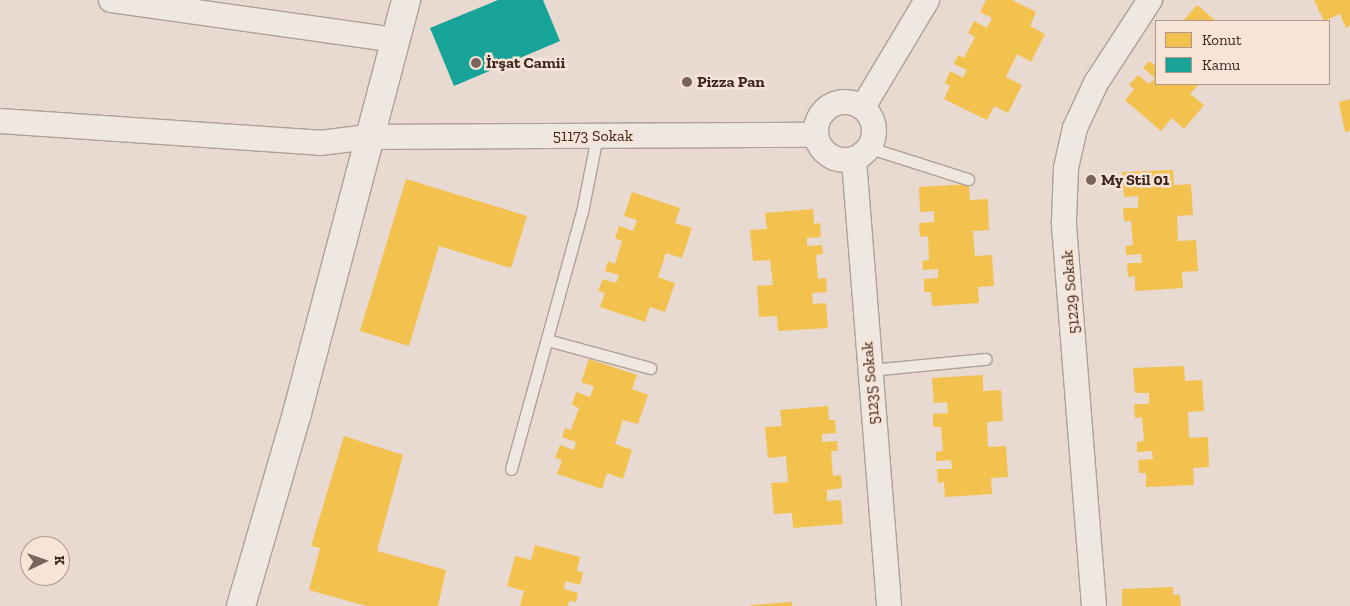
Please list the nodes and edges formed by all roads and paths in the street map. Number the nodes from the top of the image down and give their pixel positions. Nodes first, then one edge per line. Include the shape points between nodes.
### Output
1 (112, 0) edge
2 (406, 0) edge
3 (927, 0) edge
4 (1150, 0) edge
5 (394, 40) junction
6 (863, 107) junction
7 (0, 121) edge
8 (816, 135) junction
9 (597, 136) junction
10 (370, 137) junction
11 (862, 154) junction
12 (968, 179) dead end
13 (547, 340) junction
14 (985, 359) dead end
15 (650, 368) dead end
16 (870, 370) junction
17 (511, 469) dead end
18 (241, 606) edge
19 (889, 606) edge
20 (1094, 606) edge

1 - 5 street
2 - 5 main road
3 - 6 street
4 - 20 street, 51229 Sokak via 1096,83 1075,128 1066,168 1064,221
5 - 10 main road
6 - 8 street via 845,102 827,108 816,125
6 - 11 street via 875,130
7 - 10 street, 51173 Sokak via 320,143
8 - 9 street, 51173 Sokak
8 - 11 street via 819,145 829,156 844,161
9 - 10 street, 51173 Sokak
9 - 13 lane via 582,212
10 - 18 main road via 297,413
11 - 12 lane
11 - 16 street, 51235 Sokak
13 - 15 lane
13 - 17 lane
14 - 16 lane
16 - 19 street, 51235 Sokak

